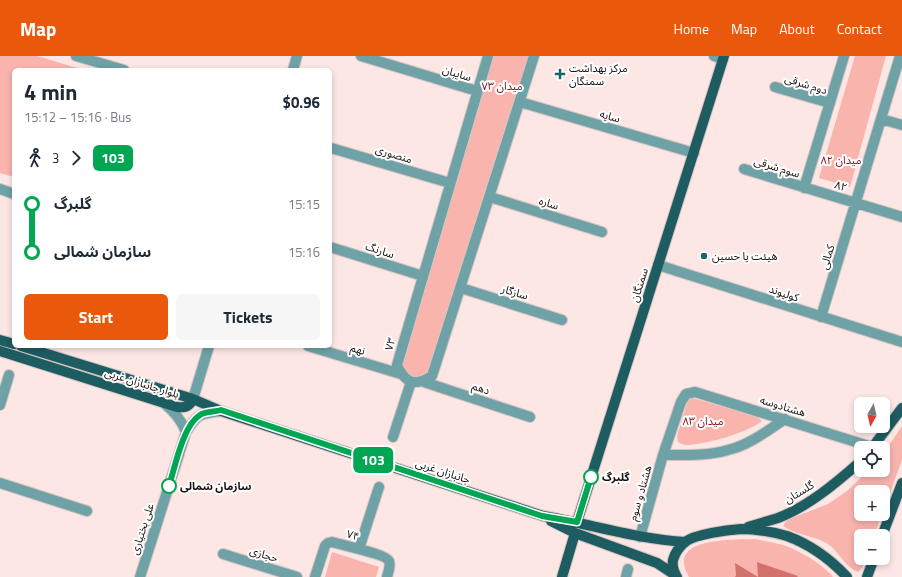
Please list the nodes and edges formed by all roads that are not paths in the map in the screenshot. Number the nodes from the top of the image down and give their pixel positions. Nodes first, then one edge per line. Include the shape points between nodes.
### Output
1 (76, 56) edge
2 (297, 56) edge
3 (361, 56) edge
4 (488, 56) edge
5 (534, 56) edge
6 (844, 56) edge
7 (900, 56) edge
8 (720, 57) edge
9 (105, 63) edge
10 (119, 68) edge
11 (294, 68) edge
12 (776, 87) dead end
13 (477, 91) junction
14 (520, 102) junction
15 (830, 103) junction
16 (881, 119) junction
17 (902, 126) edge
18 (332, 148) edge
19 (694, 153) junction
20 (744, 169) dead end
21 (450, 184) junction
22 (804, 188) junction
23 (0, 190) edge
24 (12, 193) edge
25 (490, 197) junction
26 (856, 203) junction
27 (902, 217) edge
28 (602, 232) dead end
29 (332, 248) edge
30 (658, 265) junction
31 (423, 276) junction
32 (461, 288) junction
33 (821, 317) junction
34 (562, 320) dead end
35 (0, 340) edge
36 (902, 342) edge
37 (12, 343) edge
38 (27, 348) edge
39 (208, 348) edge
40 (315, 348) edge
41 (0, 351) edge
42 (10, 374) dead end
43 (401, 374) junction
44 (411, 382) junction
45 (424, 382) junction
46 (686, 394) joint
47 (193, 399) junction
48 (164, 403) junction
49 (0, 405) edge
50 (902, 408) edge
51 (221, 410) junction
52 (530, 417) dead end
53 (785, 420) junction
54 (186, 432) junction
55 (393, 437) road end
56 (877, 441) edge
57 (854, 442) edge
58 (664, 455) junction
59 (854, 467) edge
60 (0, 483) edge
61 (902, 484) edge
62 (379, 488) dead end
63 (87, 511) dead end
64 (542, 516) junction
65 (577, 522) junction
66 (742, 529) junction
67 (885, 529) edge
68 (575, 533) junction
69 (640, 536) junction
70 (685, 542) junction
71 (359, 549) junction
72 (223, 554) dead end
73 (871, 565) edge
74 (676, 576) edge
75 (140, 577) edge
76 (298, 577) edge
77 (315, 577) edge
78 (387, 577) edge
79 (562, 577) edge
80 (847, 577) edge
81 (867, 577) edge

1 - 9 street
2 - 11 street
3 - 13 street, سایبان
4 - 13 street, ۷۳
5 - 14 street
6 - 15 street
7 - 16 street, ۸۲
8 - 19 main road, سمنگان
9 - 10 street
12 - 15 street, دوم شرقی
13 - 21 street, ۷۳
14 - 19 street, سایه
14 - 25 street
15 - 22 street
16 - 17 street
16 - 26 street, ۸۲
18 - 21 street, منصوری
19 - 30 main road, سمنگان
20 - 22 street, سوم شرقی
21 - 31 street, ۷۳
22 - 26 street, ۸۲
23 - 24 street
25 - 28 street, ساره
25 - 32 street
26 - 27 street
26 - 33 street, کمالی
29 - 31 street, سارنگ
30 - 33 street, کولیوند
30 - 65 main road, سمنگان
31 - 43 street, ۷۳ via 396,365
32 - 34 street, سازگار
32 - 45 street via 432,376
33 - 36 street, کولیوند
35 - 37 main road
38 - 47 main road, بلوار جانبازان غربی
39 - 47 street
40 - 43 street, نهم
41 - 48 main road, بلوار جانبازان غربی
42 - 49 street
43 - 44 street
44 - 45 street
44 - 55 street
45 - 52 street, دهم
46 - 53 street, هشتادوسه via 695,392
46 - 58 street, هشتاد و سوم
47 - 48 main road, بلوار جانبازان غربی via 185,408
47 - 51 main road, جانبازان غربی
48 - 54 street via 177,414
50 - 56 main road
51 - 54 street, جانبازان غربی via 201,414
51 - 64 main road, جانبازان غربی
53 - 57 street, هشتادوسه
53 - 58 street, هشتاد و سوم via 758,438 728,450 696,455
54 - 75 street, علی بختیاری
58 - 69 street, هشتاد و سوم
59 - 66 main road, گلستان via 806,504 779,518
60 - 63 street
61 - 67 main road
62 - 71 street
64 - 65 main road, جانبازان غربی
64 - 68 main road, جانبازان غربی
65 - 69 main road, جانبازان غربی
66 - 70 main road via 716,532
66 - 80 main road via 781,535 806,545 838,567
68 - 74 main road, جانبازان غربی via 657,563
68 - 79 main road
69 - 70 main road, جانبازان غربی
70 - 74 main road via 675,554 672,563
71 - 77 street, ۷۴ via 328,543
71 - 78 street, ۷۴ via 389,561
72 - 76 street, حجازی
73 - 81 main road

